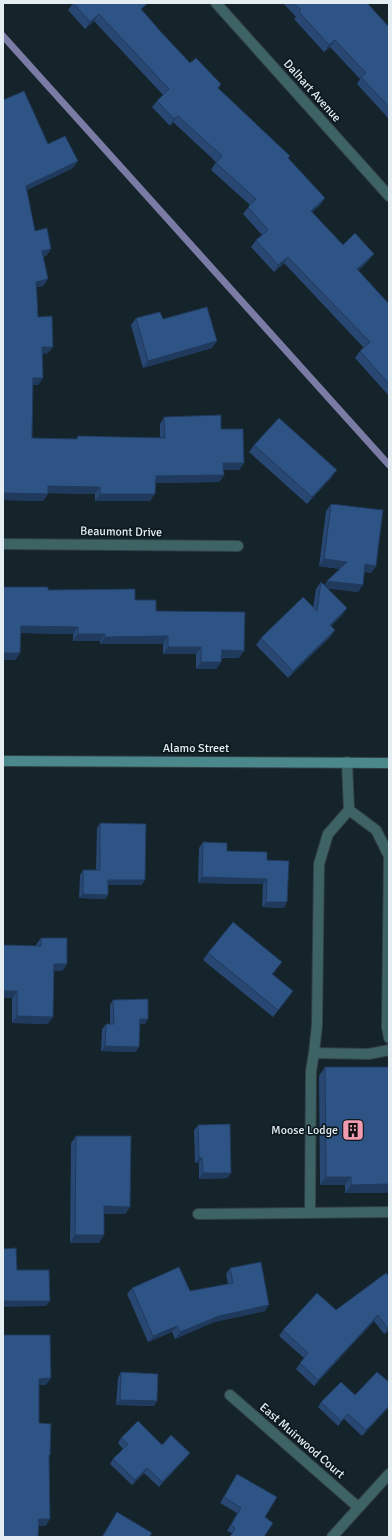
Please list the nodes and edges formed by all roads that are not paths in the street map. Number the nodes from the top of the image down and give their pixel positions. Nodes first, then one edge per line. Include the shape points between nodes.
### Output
1 (216, 3) edge
2 (389, 196) edge
3 (3, 544) edge
4 (238, 546) dead end
5 (3, 761) edge
6 (347, 762) junction
7 (389, 762) edge
8 (349, 810) junction
9 (389, 1038) edge
10 (389, 1050) edge
11 (314, 1054) junction
12 (310, 1212) junction
13 (389, 1212) edge
14 (198, 1214) dead end
15 (230, 1395) dead end
16 (389, 1474) edge
17 (358, 1507) junction
18 (332, 1537) edge

1 - 2 street, Dalhart Avenue
3 - 4 street, Beaumont Drive
5 - 6 main road, Alamo Street
6 - 7 main road, Alamo Street
6 - 8 street
8 - 9 street via 376,830 389,856
8 - 11 street via 328,834 319,864 317,1025
10 - 11 street via 369,1054
11 - 12 street via 311,1071
12 - 13 street
12 - 14 street
15 - 17 street, East Muirwood Court
16 - 17 street
17 - 18 street

